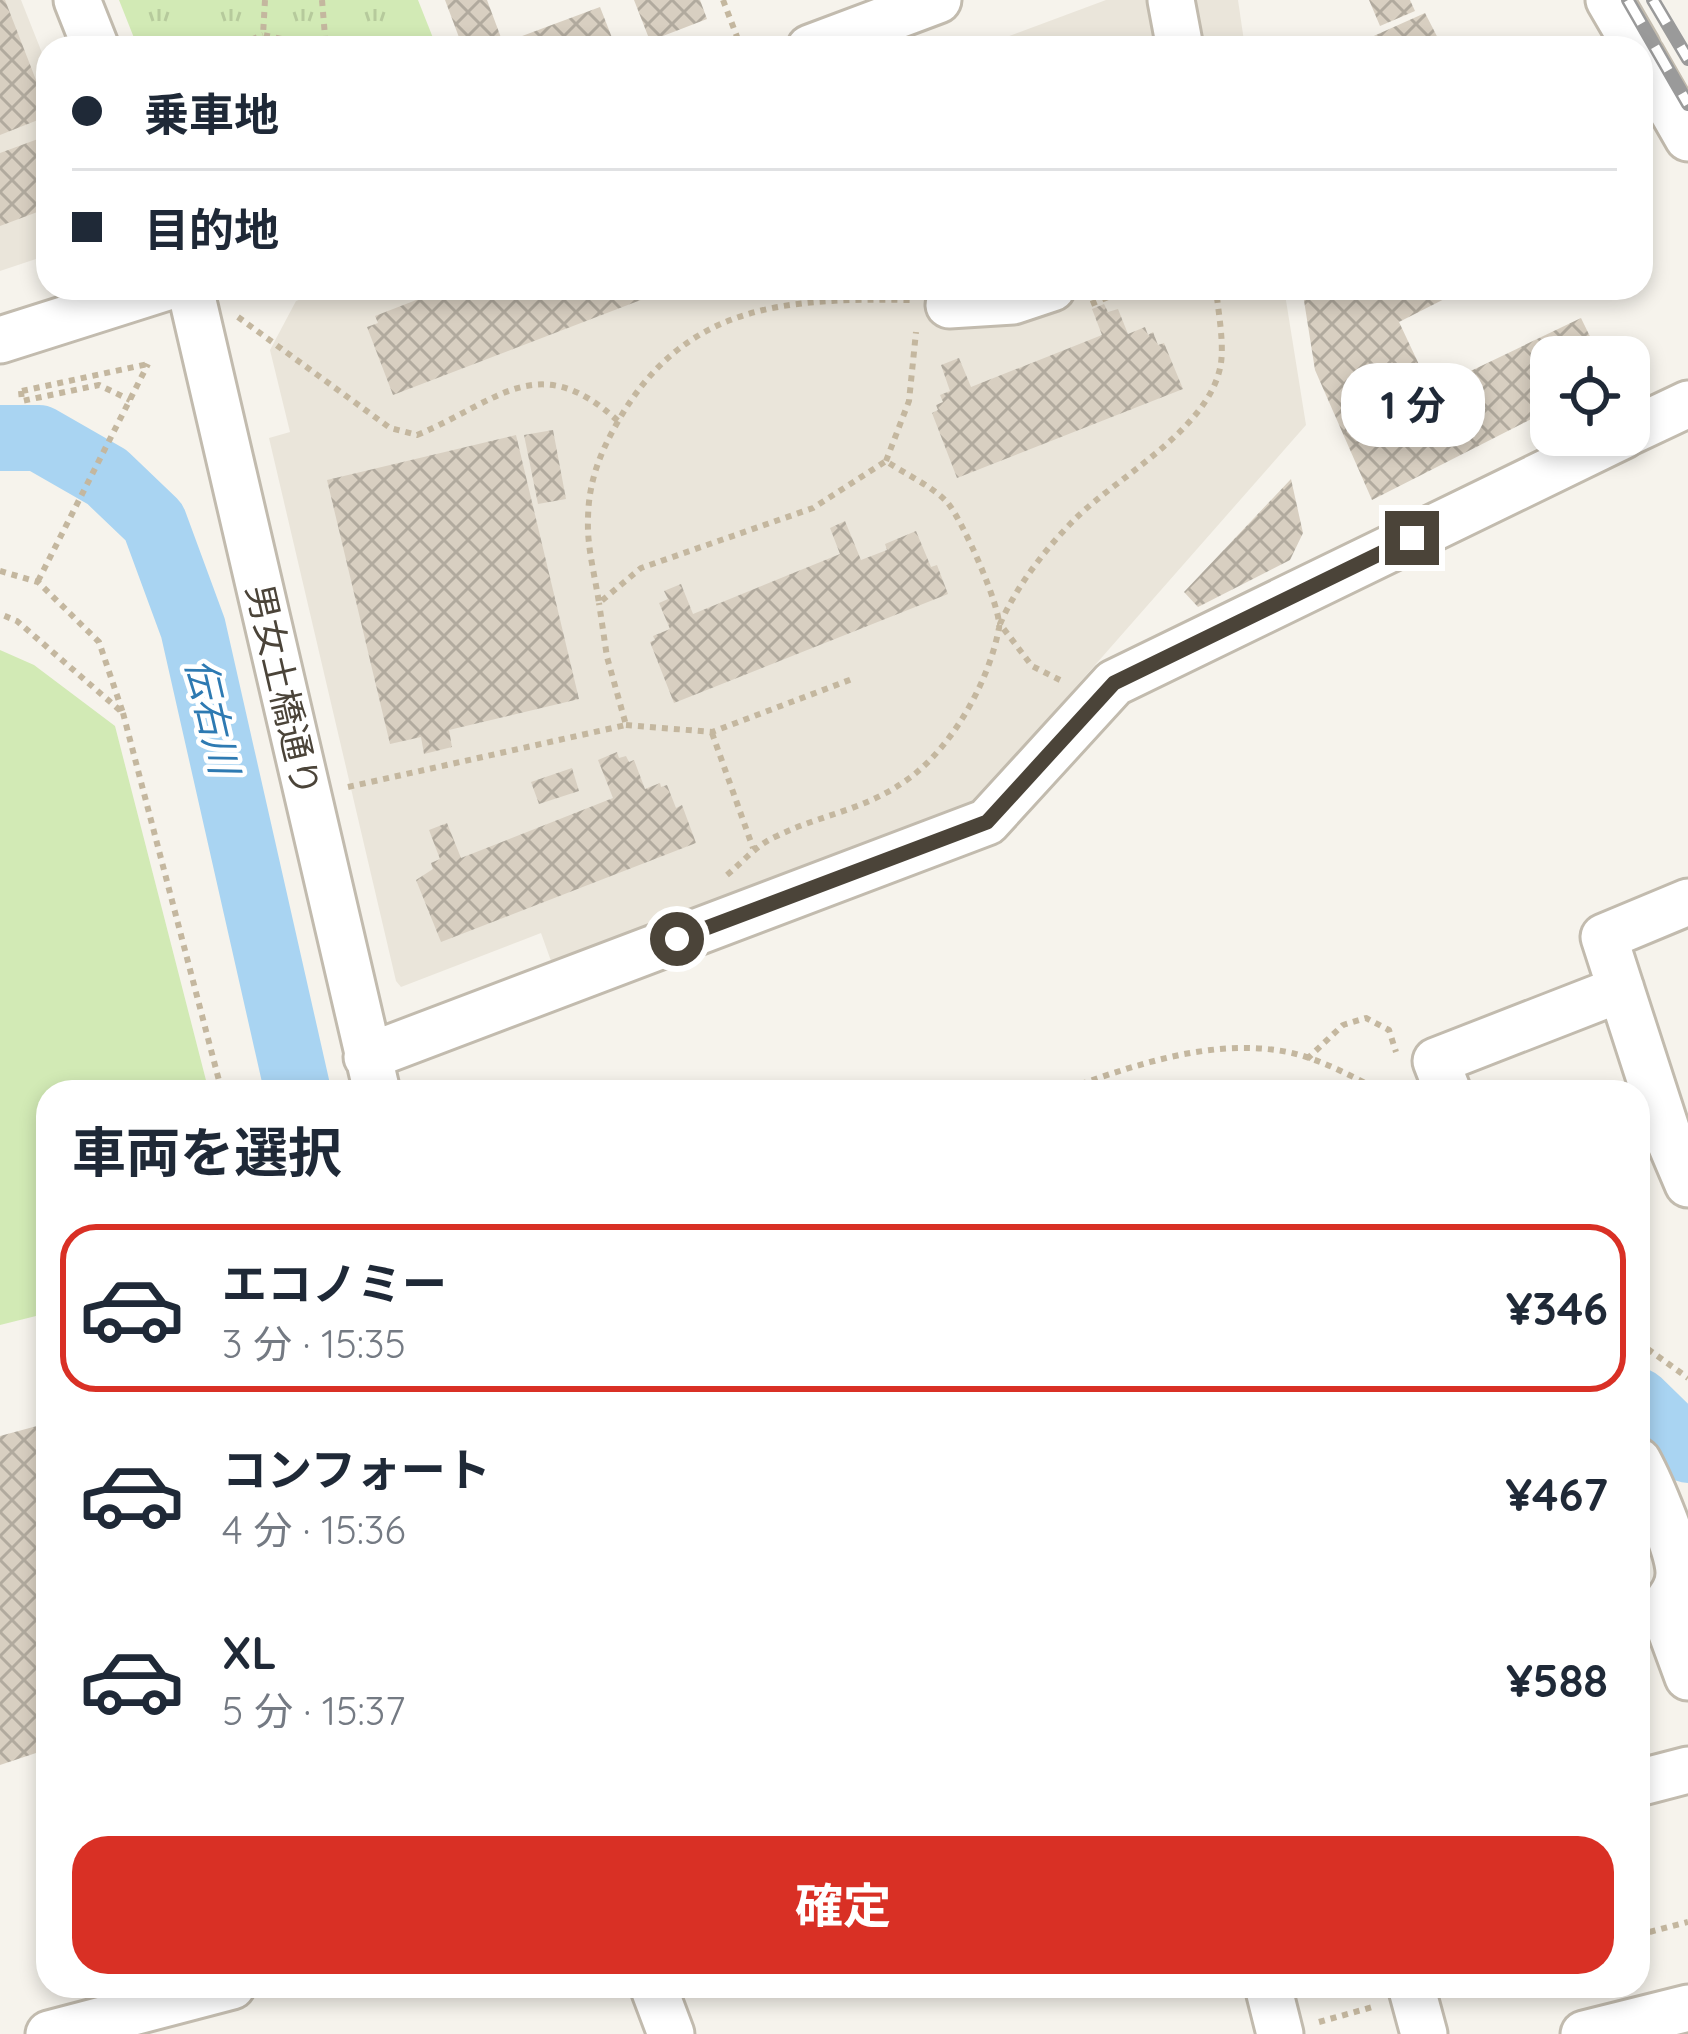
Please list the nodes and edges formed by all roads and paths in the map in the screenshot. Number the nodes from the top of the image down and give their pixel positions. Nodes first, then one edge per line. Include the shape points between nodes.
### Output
1 (77, 0) edge
2 (265, 0) edge
3 (322, 0) edge
4 (723, 0) edge
5 (938, 0) edge
6 (1171, 0) edge
7 (1609, 0) edge
8 (263, 34) junction
9 (91, 36) edge
10 (258, 36) edge
11 (267, 36) edge
12 (325, 36) edge
13 (736, 36) edge
14 (842, 36) edge
15 (1178, 36) edge
16 (1630, 36) edge
17 (1653, 77) edge
18 (1688, 138) edge
19 (126, 300) edge
20 (193, 300) edge
21 (812, 300) edge
22 (844, 300) edge
23 (1019, 300) edge
24 (1217, 300) edge
25 (927, 309) junction
26 (234, 314) dead end
27 (0, 340) edge
28 (129, 402) junction
29 (1688, 404) edge
30 (619, 421) junction
31 (1650, 422) edge
32 (1581, 456) edge
33 (886, 461) junction
34 (0, 571) edge
35 (38, 582) junction
36 (599, 603) junction
37 (0, 614) edge
38 (1000, 624) junction
39 (852, 679) dead end
40 (1066, 682) dead end
41 (123, 713) junction
42 (626, 724) junction
43 (712, 732) junction
44 (344, 788) dead end
45 (1688, 902) edge
46 (1621, 989) junction
47 (1307, 1059) junction
48 (372, 1074) edge
49 (1442, 1076) edge
50 (219, 1080) edge
51 (1093, 1080) edge
52 (1360, 1080) edge
53 (1645, 1080) edge
54 (1650, 1100) edge
55 (1666, 1162) edge
56 (1650, 1351) edge
57 (1688, 1378) edge
58 (1650, 1484) edge
59 (1650, 1612) edge
60 (1688, 1677) edge
61 (1688, 1770) edge
62 (1650, 1780) edge
63 (1688, 1922) edge
64 (1650, 1932) edge
65 (186, 1998) edge
66 (658, 1998) edge
67 (1271, 1998) edge
68 (1416, 2005) edge
69 (1688, 2008) edge
70 (1280, 2033) edge
71 (49, 2034) edge
72 (671, 2034) edge
73 (1584, 2034) edge

1 - 9 street
2 - 8 path
3 - 12 path
4 - 13 path
5 - 14 street
6 - 15 street
7 - 16 street
8 - 10 path
8 - 11 path
17 - 18 street
19 - 27 street
20 - 48 street, 男女土橋通り
21 - 30 path via 762,308 704,331 652,370
22 - 25 path
23 - 25 street
24 - 38 path via 1221,362 1209,397 1077,517
25 - 33 path via 909,401
26 - 30 path via 390,428 417,436 530,383 565,385
28 - 28 path via 148,364 21,391 22,401 98,386
28 - 35 path
29 - 31 street
30 - 36 path via 596,462 587,521
32 - 48 street via 1114,683 987,822
33 - 36 path via 813,508 641,568
33 - 38 path via 946,500 969,534
34 - 35 path
35 - 41 path via 99,642
36 - 42 path
37 - 41 path
38 - 40 path via 1032,666
38 - 43 path via 955,732 913,776 856,809 753,848
39 - 43 path
41 - 50 path
42 - 43 path
42 - 44 path
45 - 46 street via 1604,937
46 - 49 street
46 - 53 street
47 - 49 path via 1343,1025 1366,1018 1389,1030 1400,1065
47 - 51 path via 1239,1048
47 - 52 path
54 - 55 street
56 - 57 path
58 - 59 street via 1679,1570 1676,1590
59 - 60 street
61 - 62 street
63 - 64 path
65 - 71 street
66 - 72 street
67 - 70 street
68 - 70 path
69 - 73 street

